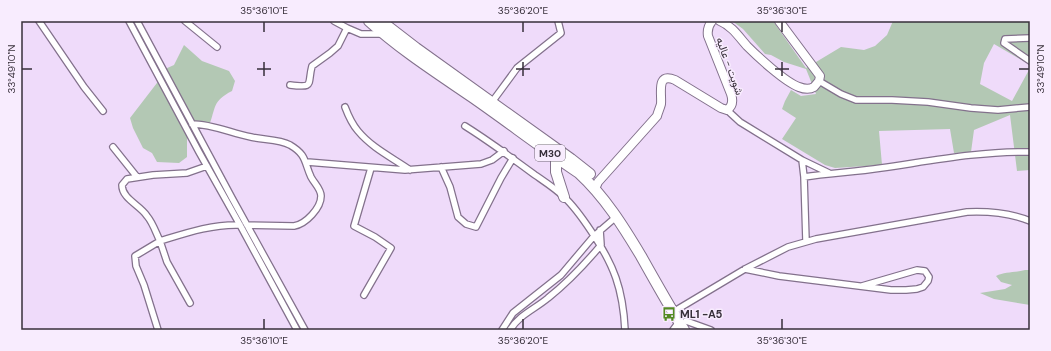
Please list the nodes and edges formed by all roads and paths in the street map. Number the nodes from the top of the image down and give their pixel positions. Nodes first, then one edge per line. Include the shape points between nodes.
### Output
1 (39, 21) edge
2 (129, 21) edge
3 (137, 21) edge
4 (185, 21) edge
5 (334, 21) edge
6 (369, 21) edge
7 (381, 21) edge
8 (558, 21) edge
9 (712, 21) edge
10 (720, 21) edge
11 (779, 21) edge
12 (346, 28) junction
13 (384, 34) junction
14 (1030, 38) edge
15 (218, 47) dead end
16 (1030, 61) edge
17 (819, 81) junction
18 (290, 86) dead end
19 (473, 93) junction
20 (492, 102) junction
21 (345, 107) dead end
22 (1030, 107) edge
23 (726, 110) junction
24 (103, 111) dead end
25 (192, 124) junction
26 (465, 126) dead end
27 (113, 147) dead end
28 (205, 148) junction
29 (504, 151) junction
30 (198, 152) junction
31 (1030, 152) edge
32 (556, 157) junction
33 (513, 158) junction
34 (802, 160) junction
35 (307, 162) junction
36 (207, 166) junction
37 (441, 167) junction
38 (371, 168) junction
39 (411, 170) junction
40 (830, 173) junction
41 (137, 177) junction
42 (804, 177) junction
43 (596, 186) junction
44 (564, 197) junction
45 (616, 217) junction
46 (1030, 221) edge
47 (240, 224) junction
48 (247, 225) junction
49 (600, 230) junction
50 (594, 236) junction
51 (160, 241) junction
52 (806, 241) junction
53 (601, 245) junction
54 (745, 269) junction
55 (862, 286) junction
56 (364, 295) dead end
57 (190, 303) dead end
58 (678, 309) junction
59 (682, 327) edge
60 (158, 330) edge
61 (297, 330) edge
62 (305, 330) edge
63 (502, 330) edge
64 (510, 330) edge
65 (625, 330) edge
66 (711, 330) edge

1 - 24 street
2 - 30 street
3 - 25 street
4 - 15 street
5 - 12 street
6 - 13 highway, M30
7 - 19 highway, M30
8 - 20 street via 561,34 516,68
9 - 23 street, شويت - عاليه via 709,24 708,36 732,100 731,106
10 - 17 street, شويت - عاليه via 729,26 772,69 795,86 811,89
11 - 17 street via 819,73
12 - 13 street via 362,34
12 - 18 street via 338,46 312,66 311,80 308,84 304,87
13 - 19 highway, M30 via 422,63
14 - 16 street via 1004,39 1004,43
17 - 22 street via 856,100 928,102 998,110
19 - 20 highway, M30
19 - 32 highway, M30
20 - 43 highway, M30 via 571,159
21 - 39 street via 353,124 363,136
23 - 34 street via 740,122
23 - 43 street, شويت - عاليه via 710,103 675,80 663,80 660,84 657,116
25 - 28 street
25 - 35 street via 202,124 240,135 284,143 300,152
26 - 29 street
27 - 41 street
28 - 30 street
28 - 48 street
29 - 33 street
29 - 37 street via 481,164
30 - 36 street
31 - 40 street via 988,153 879,169
32 - 43 highway, M30
32 - 44 highway via 556,172
33 - 37 street via 476,227 458,218 450,187
33 - 44 street
34 - 40 street
34 - 42 street
35 - 38 street
35 - 48 street via 321,198 308,220 294,226
36 - 41 street via 187,173
36 - 47 street
37 - 39 street
38 - 39 street
38 - 56 street via 354,226 391,248
40 - 42 street
41 - 51 street via 127,179 122,188 128,198 149,217
42 - 52 street
43 - 45 highway, M30
43 - 58 highway, M30 via 610,197 624,218
44 - 50 street
45 - 49 street
45 - 59 highway, M30
46 - 52 street via 1018,216 985,211 967,212
47 - 51 street via 200,228
47 - 61 street
48 - 62 street
49 - 50 street
49 - 53 street
50 - 53 street
50 - 63 street via 561,275 513,313
51 - 57 street via 167,262
51 - 60 street via 135,256 136,266
52 - 54 street via 778,251
53 - 64 street via 548,298 519,318
53 - 65 street via 620,288
54 - 55 street via 779,276
54 - 58 street
55 - 55 street via 891,290 917,289 928,282 929,276 925,271 917,270
58 - 59 highway, M30
59 - 66 street

